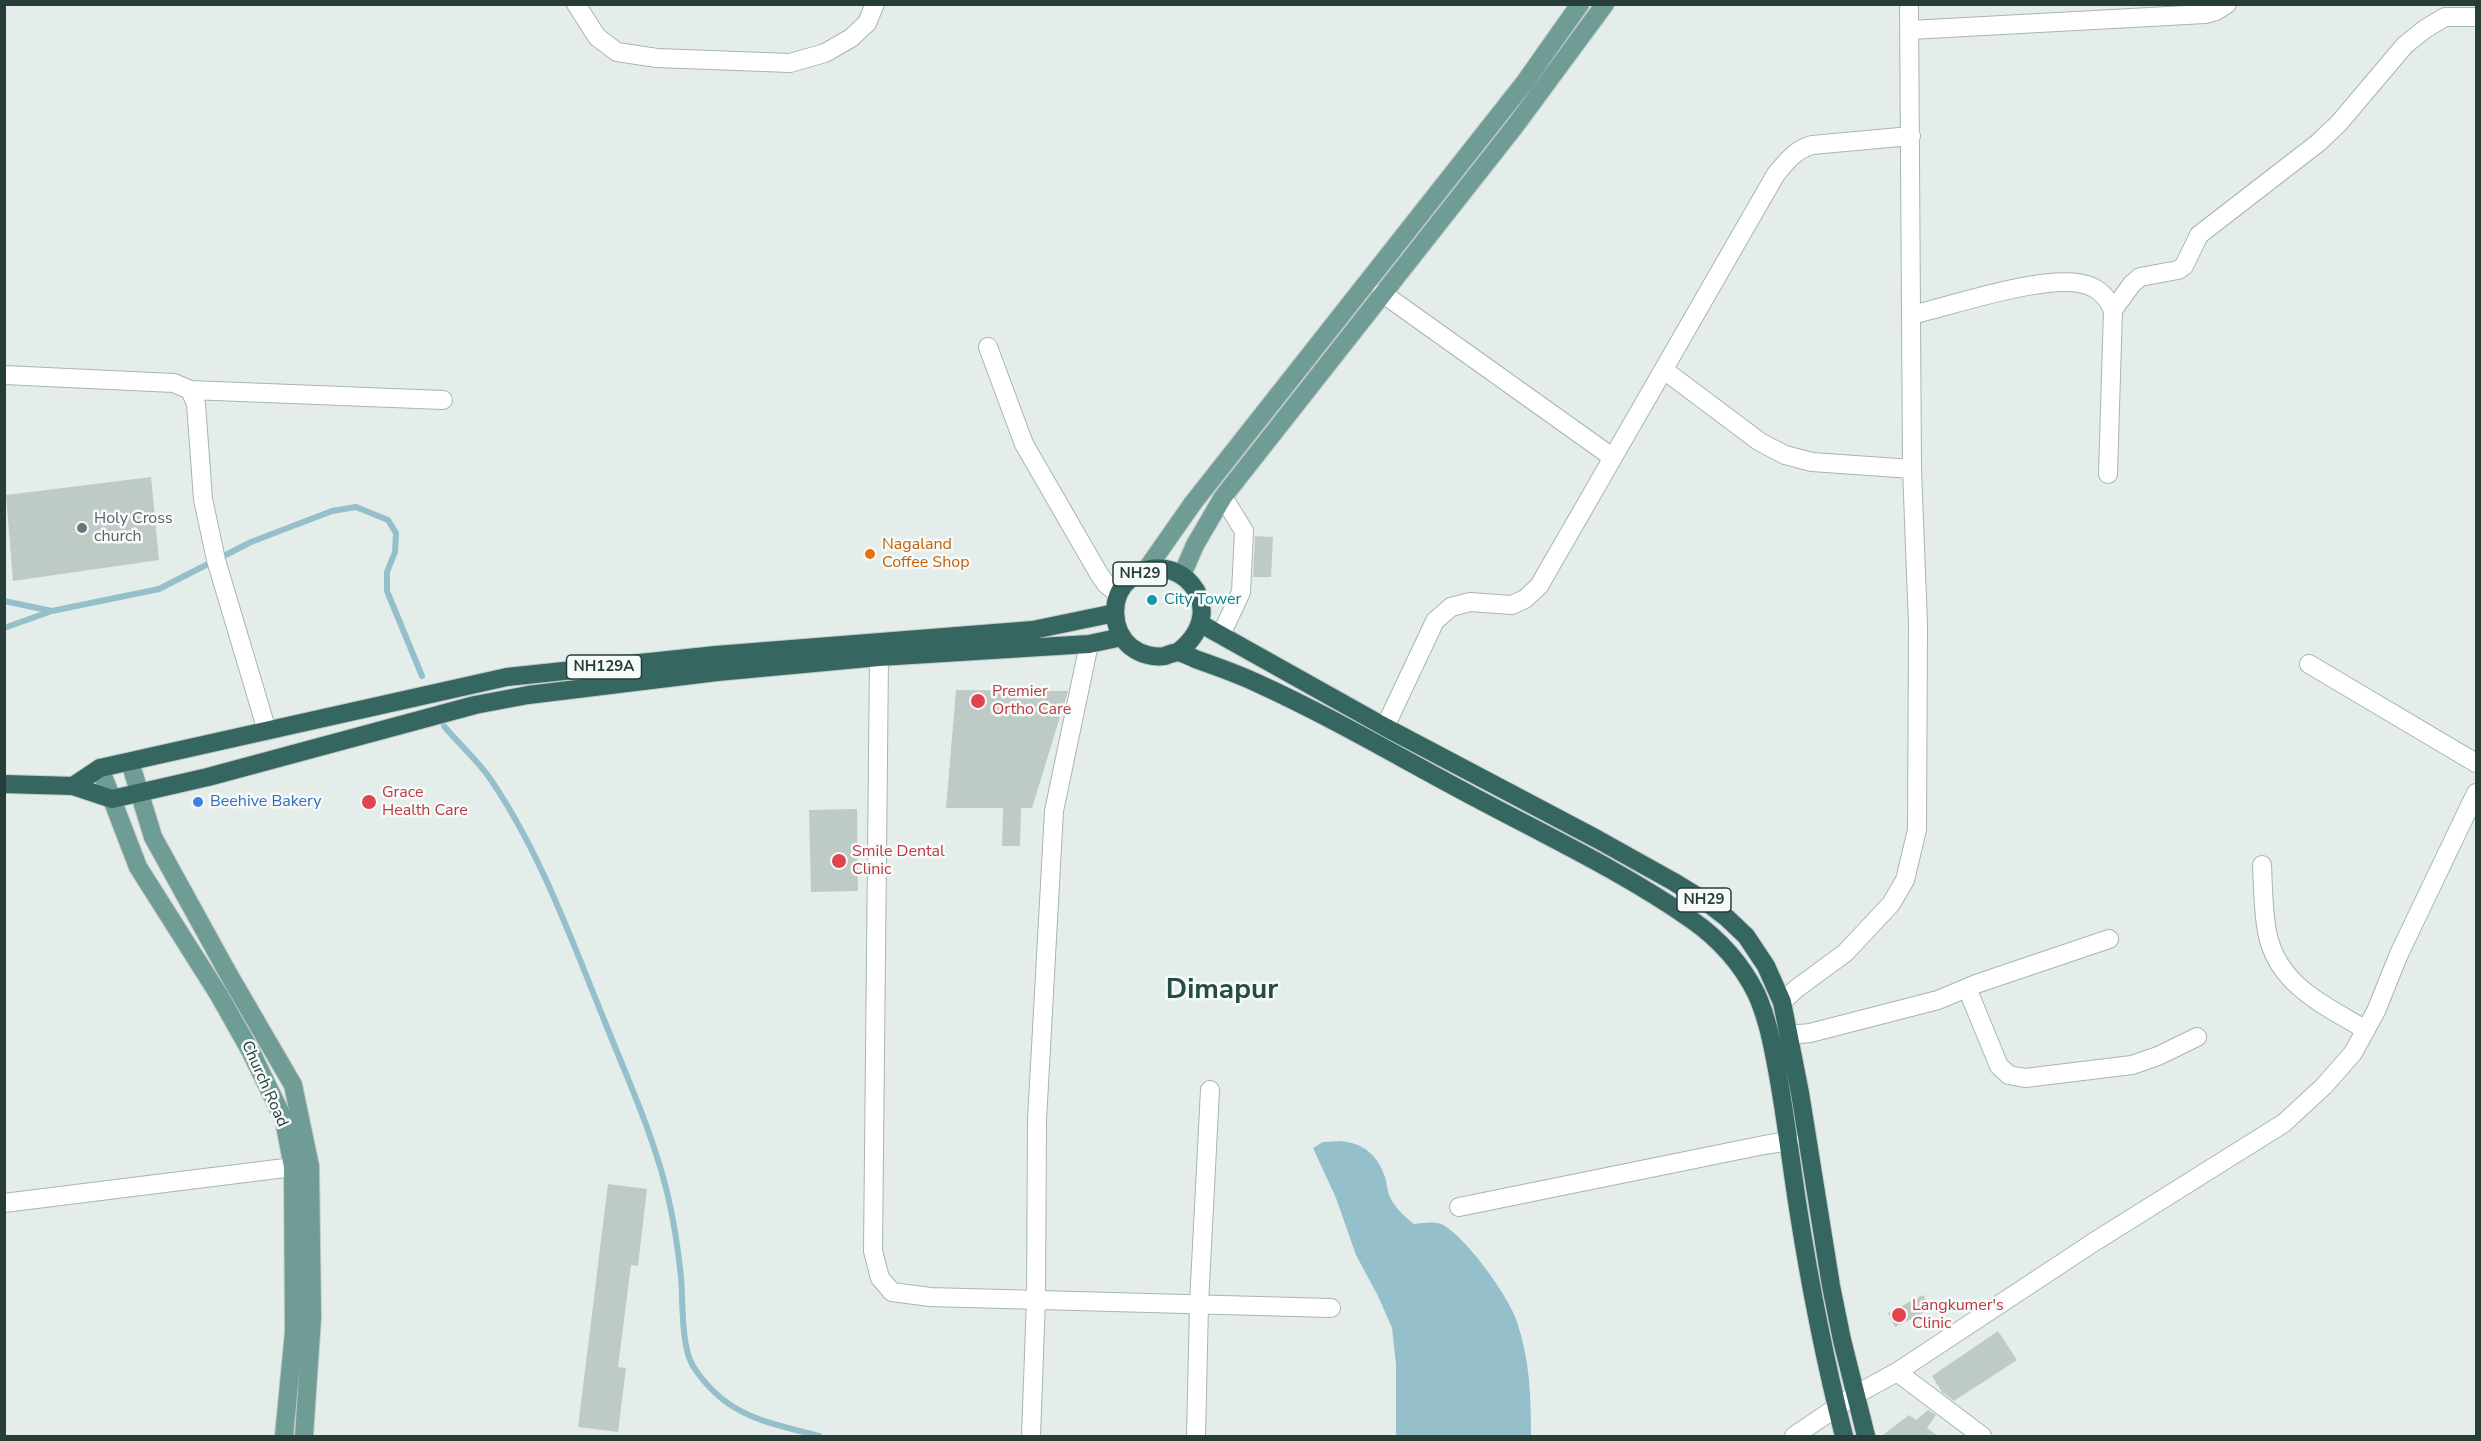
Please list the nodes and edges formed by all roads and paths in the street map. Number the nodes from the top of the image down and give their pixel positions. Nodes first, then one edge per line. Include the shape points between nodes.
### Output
1 (576, 4) edge
2 (874, 4) edge
3 (1580, 4) edge
4 (1605, 4) edge
5 (1909, 4) edge
6 (2227, 4) edge
7 (2476, 17) edge
8 (1910, 30) junction
9 (1911, 136) junction
10 (1382, 293) junction
11 (2113, 310) junction
12 (1911, 315) junction
13 (988, 346) dead end
14 (1664, 370) junction
15 (4, 375) edge
16 (190, 390) junction
17 (442, 400) dead end
18 (1612, 457) junction
19 (1912, 469) junction
20 (2108, 474) dead end
21 (1223, 497) junction
22 (1146, 570) junction
23 (1182, 575) junction
24 (1118, 594) junction
25 (1115, 613) junction
26 (1201, 624) junction
27 (1221, 635) junction
28 (1122, 637) junction
29 (1089, 644) junction
30 (1178, 652) junction
31 (879, 657) junction
32 (2309, 664) dead end
33 (1385, 727) junction
34 (267, 731) junction
35 (130, 762) junction
36 (2476, 763) edge
37 (100, 768) junction
38 (4, 784) edge
39 (73, 786) junction
40 (138, 792) junction
41 (2476, 793) edge
42 (112, 799) junction
43 (2262, 865) dead end
44 (2109, 939) dead end
45 (1967, 988) junction
46 (1782, 1002) junction
47 (2366, 1030) junction
48 (1789, 1035) junction
49 (2197, 1037) dead end
50 (1210, 1090) dead end
51 (1790, 1141) junction
52 (293, 1167) junction
53 (4, 1203) edge
54 (1459, 1208) dead end
55 (1036, 1300) junction
56 (1199, 1304) junction
57 (1331, 1308) dead end
58 (1897, 1372) junction
59 (1855, 1395) junction
60 (1837, 1407) junction
61 (284, 1437) edge
62 (304, 1437) edge
63 (1031, 1437) edge
64 (1196, 1437) edge
65 (1794, 1437) edge
66 (1844, 1437) edge
67 (1866, 1437) edge
68 (1982, 1437) edge

1 - 2 street via 597,38 617,52 657,58 790,63 825,53 850,38 867,23
3 - 22 main road via 1525,82 1193,503
4 - 10 main road via 1515,126
5 - 8 street
6 - 8 street via 2205,14
7 - 11 street via 2445,17 2405,45 2318,143 2199,235 2184,266 2140,278
8 - 9 street
9 - 12 street
9 - 14 street via 1812,145 1799,149 1788,159
10 - 18 street
10 - 21 main road
11 - 12 street via 2105,295 2091,286 2068,282 2032,285
11 - 20 street
12 - 19 street
13 - 24 street via 1024,444 1099,574
14 - 18 street
14 - 19 street via 1760,442 1785,455 1812,462
15 - 16 street via 174,383
16 - 17 street
16 - 34 street via 196,404 203,499 216,560
18 - 33 street via 1539,586 1512,605 1470,602 1451,607 1435,621
19 - 46 street via 1918,625 1917,830 1905,880 1892,904 1845,953
21 - 23 main road
21 - 27 street via 1245,531 1241,592
22 - 23 highway, NH29 via 1171,570
22 - 24 highway, NH29 via 1130,579
23 - 26 highway, NH29 via 1195,588 1202,606
24 - 25 highway, NH29
25 - 28 highway, NH29
25 - 34 highway, NH129A via 1033,630 751,652 507,677
26 - 27 highway, NH29
26 - 30 highway via 1192,641
27 - 33 highway, NH29
28 - 29 highway, NH129A
28 - 30 highway, NH29 via 1147,655 1162,657
29 - 31 highway, NH129A
29 - 55 street via 1054,812 1037,1120
30 - 51 highway, NH29 via 1300,703 1652,894 1720,942 1756,994 1771,1037
31 - 40 highway, NH129A via 528,695 475,705
31 - 55 street via 873,1251 880,1278 892,1292 930,1298
32 - 36 street
33 - 46 highway, NH29 via 1705,901 1746,936 1766,966
34 - 35 highway, NH129A
35 - 37 highway, NH129A
35 - 40 main road
37 - 39 highway, NH129A
37 - 42 main road, Church Road
38 - 39 highway
39 - 42 highway
40 - 42 highway, NH129A
40 - 62 main road via 153,837 293,1085 310,1166 312,1318
41 - 47 street
42 - 52 main road, Church Road via 138,867 250,1050 284,1120
43 - 47 street via 2266,926 2273,952 2286,975 2304,992
44 - 45 street
45 - 48 street via 1889,1013
45 - 49 street via 1999,1066 2009,1075 2025,1078 2132,1065
46 - 48 highway, NH29
47 - 58 street via 2353,1053 2324,1086 2284,1123
48 - 59 highway, NH29 via 1831,1286
50 - 56 street
51 - 54 street
51 - 60 highway, NH29 via 1816,1310
52 - 53 street
52 - 61 main road, Church Road via 294,1332
55 - 56 street
55 - 63 street
56 - 57 street
56 - 64 street
58 - 59 street
58 - 68 street
59 - 60 street
59 - 67 highway, NH29
60 - 65 street
60 - 66 highway, NH29

